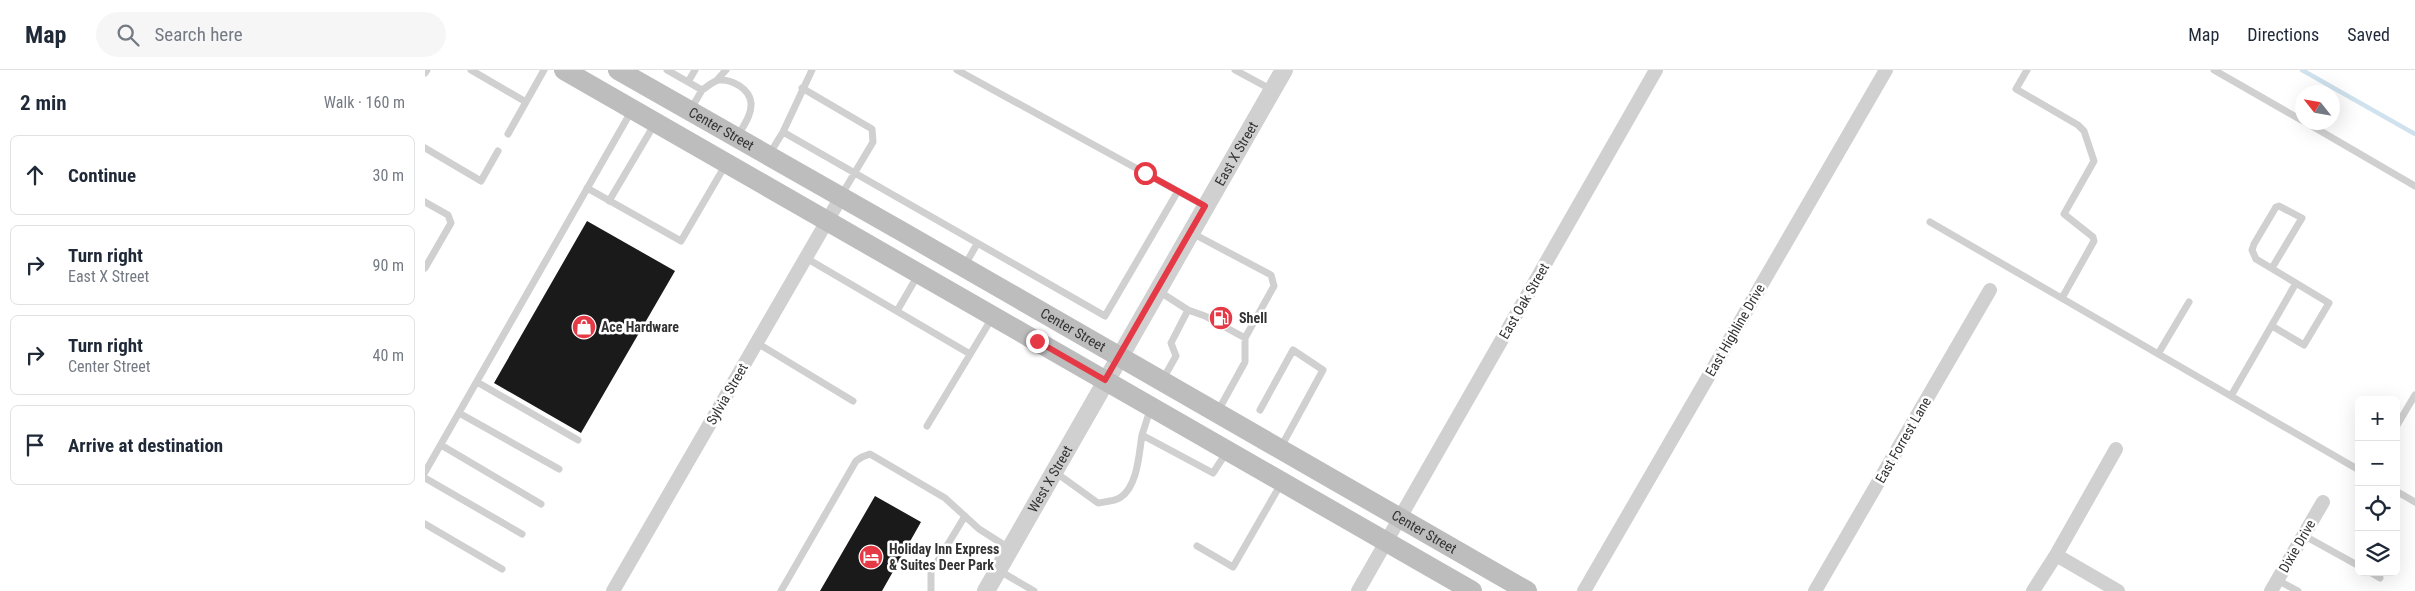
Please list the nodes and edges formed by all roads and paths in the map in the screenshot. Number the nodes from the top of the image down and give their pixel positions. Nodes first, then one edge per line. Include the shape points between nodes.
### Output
1 (427, 70) edge
2 (471, 70) edge
3 (544, 70) edge
4 (564, 70) edge
5 (620, 70) edge
6 (667, 70) edge
7 (695, 70) edge
8 (726, 70) edge
9 (812, 70) edge
10 (957, 70) edge
11 (1235, 70) edge
12 (1656, 70) edge
13 (1886, 70) edge
14 (2027, 70) edge
15 (2214, 70) edge
16 (1280, 71) edge
17 (425, 73) edge
18 (717, 80) junction
19 (688, 82) junction
20 (647, 86) junction
21 (802, 88) junction
22 (702, 90) junction
23 (1272, 90) junction
24 (526, 102) junction
25 (632, 109) junction
26 (690, 111) junction
27 (2295, 117) edge
28 (656, 122) junction
29 (2318, 130) edge
30 (783, 132) junction
31 (508, 134) dead end
32 (737, 138) junction
33 (425, 148) edge
34 (498, 151) dead end
35 (768, 155) junction
36 (727, 163) junction
37 (855, 174) junction
38 (2415, 186) edge
39 (587, 188) junction
40 (1178, 192) junction
41 (841, 197) junction
42 (609, 201) junction
43 (425, 202) edge
44 (1205, 206) junction
45 (827, 220) junction
46 (1930, 222) dead end
47 (1190, 232) junction
48 (977, 244) junction
49 (806, 258) junction
50 (425, 268) edge
51 (963, 268) junction
52 (2272, 268) junction
53 (919, 273) junction
54 (2296, 283) junction
55 (1157, 290) junction
56 (1990, 290) dead end
57 (2062, 298) junction
58 (2189, 302) dead end
59 (1188, 310) junction
60 (897, 311) junction
61 (994, 315) junction
62 (2271, 326) junction
63 (1245, 338) junction
64 (757, 343) junction
65 (970, 354) junction
66 (2158, 354) junction
67 (1112, 368) junction
68 (1161, 381) junction
69 (477, 382) junction
70 (2415, 395) edge
71 (2231, 396) junction
72 (853, 401) dead end
73 (1151, 407) junction
74 (1260, 410) dead end
75 (1217, 412) junction
76 (459, 413) junction
77 (2400, 420) edge
78 (927, 426) dead end
79 (1142, 435) junction
80 (578, 440) dead end
81 (441, 445) junction
82 (1281, 447) junction
83 (2115, 449) dead end
84 (1228, 451) junction
85 (2355, 468) edge
86 (559, 469) dead end
87 (1054, 470) junction
88 (425, 472) edge
89 (425, 478) edge
90 (1282, 482) junction
91 (2400, 493) edge
92 (2323, 502) dead end
93 (2415, 502) edge
94 (541, 504) dead end
95 (965, 516) junction
96 (425, 524) edge
97 (1393, 530) junction
98 (522, 534) dead end
99 (2303, 535) junction
100 (1197, 546) dead end
101 (1010, 548) junction
102 (2056, 555) junction
103 (2355, 564) edge
104 (502, 569) dead end
105 (998, 570) junction
106 (2377, 576) edge
107 (2380, 578) dead end
108 (2274, 586) edge
109 (1030, 590) edge
110 (613, 591) edge
111 (781, 591) edge
112 (931, 591) edge
113 (986, 591) edge
114 (1358, 591) edge
115 (1472, 591) edge
116 (1527, 591) edge
117 (1583, 591) edge
118 (1815, 591) edge
119 (2033, 591) edge
120 (2118, 591) edge
121 (2298, 591) edge

1 - 17 lane
2 - 24 lane
3 - 24 lane
4 - 25 main road, Center Street
5 - 20 main road, Center Street
6 - 19 lane
7 - 19 lane
8 - 18 lane
9 - 21 lane
10 - 40 lane
11 - 23 lane
12 - 97 street, East Oak Street
13 - 117 street, East Highline Drive
14 - 57 lane via 2016,89 2078,125 2084,131 2094,161 2064,214 2094,241
15 - 27 lane
16 - 23 street, East X Street
18 - 22 lane
18 - 32 lane via 737,84 749,95 750,115
19 - 22 lane
20 - 25 main road
20 - 26 main road, Center Street
21 - 30 lane
21 - 37 lane via 871,129 873,142
22 - 26 lane
23 - 44 street, East X Street
24 - 31 lane
25 - 28 main road, Center Street
25 - 39 lane
26 - 32 main road, Center Street
28 - 36 main road, Center Street
28 - 42 lane
29 - 38 lane
30 - 35 lane
30 - 37 lane
32 - 35 main road, Center Street
33 - 34 lane via 481,181
35 - 41 main road, Center Street
36 - 42 lane via 681,241
36 - 45 main road, Center Street
37 - 41 lane
37 - 48 lane
39 - 42 lane
39 - 69 lane
40 - 44 lane
40 - 48 lane via 1105,316
41 - 45 street, Sylvia Street
41 - 51 main road, Center Street
43 - 50 lane via 448,215 451,223
44 - 47 street, East X Street
45 - 49 street, Sylvia Street
45 - 53 main road, Center Street
46 - 57 lane
47 - 55 street, East X Street
47 - 63 lane via 1271,275 1273,286
48 - 51 lane
49 - 60 lane
49 - 64 street, Sylvia Street
51 - 67 main road, Center Street
52 - 52 lane via 2256,259 2252,250 2279,206 2301,218
52 - 54 lane
53 - 60 lane
53 - 61 main road, Center Street
54 - 62 lane
54 - 62 lane via 2329,303 2304,345
55 - 59 lane
55 - 67 street, East X Street
56 - 118 street, East Forrest Lane
57 - 66 lane
58 - 66 lane
59 - 63 lane
59 - 68 lane via 1171,343 1176,356
60 - 65 lane
61 - 65 lane
61 - 67 main road, Center Street
62 - 71 lane
63 - 75 lane via 1245,362
64 - 72 lane
64 - 110 street, Sylvia Street
65 - 78 lane
66 - 71 lane
67 - 68 main road, Center Street
67 - 73 main road, Center Street
67 - 87 street, West X Street
68 - 75 main road, Center Street
69 - 76 lane
69 - 80 lane
70 - 77 lane
71 - 85 lane
73 - 79 lane
73 - 84 main road, Center Street
74 - 82 lane via 1293,350 1323,370
75 - 82 main road, Center Street
76 - 81 lane
76 - 86 lane
79 - 84 lane via 1213,473
79 - 87 lane via 1138,463 1128,490 1120,499 1099,503
81 - 88 lane
81 - 94 lane
82 - 97 main road, Center Street
83 - 102 street
84 - 90 main road, Center Street
87 - 101 street, West X Street
89 - 98 lane
90 - 97 main road, Center Street
90 - 100 lane via 1233,567
91 - 93 lane
92 - 99 street, Dixie Drive
95 - 101 lane via 979,530
95 - 111 lane via 937,493 870,454 862,456 856,461
95 - 112 lane via 931,572
96 - 104 lane
97 - 114 street, East Oak Street
97 - 115 main road, Center Street
97 - 116 main road, Center Street
99 - 103 lane
99 - 108 street, Dixie Drive
101 - 105 street, West X Street
102 - 119 street
102 - 120 street
105 - 109 lane
105 - 113 street, West X Street
106 - 107 lane
108 - 121 lane

